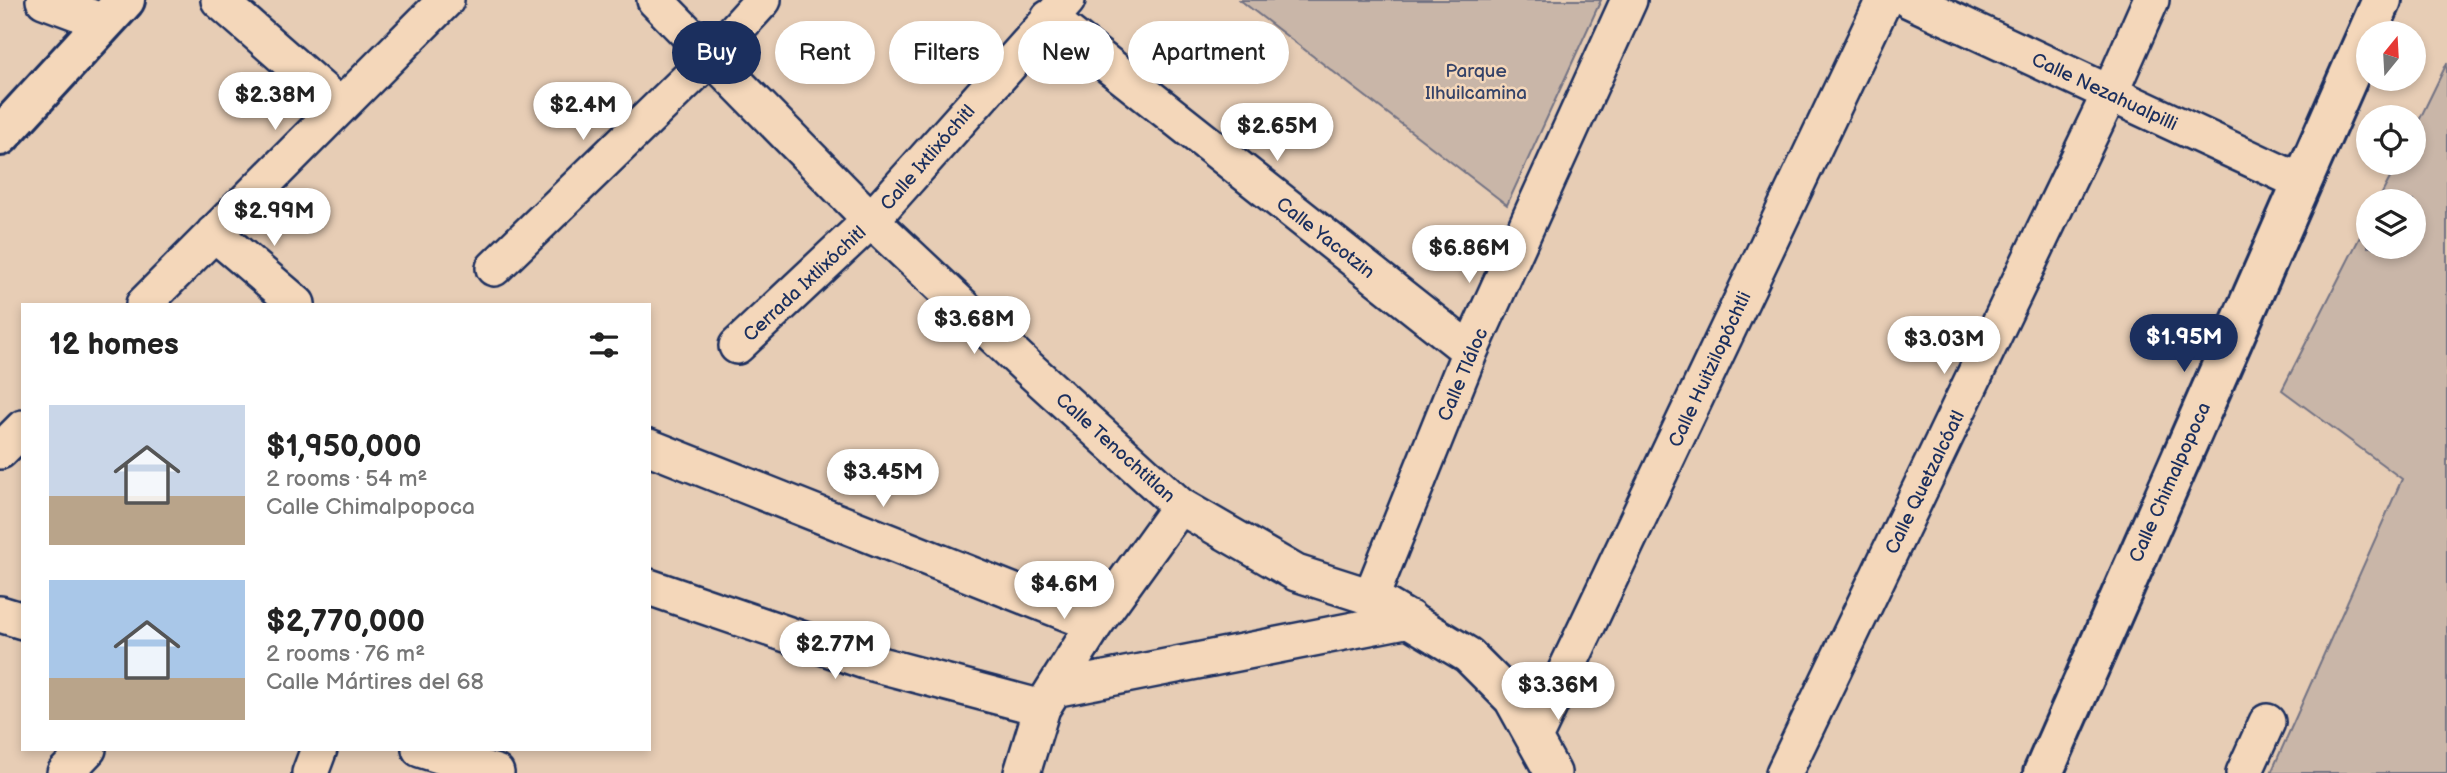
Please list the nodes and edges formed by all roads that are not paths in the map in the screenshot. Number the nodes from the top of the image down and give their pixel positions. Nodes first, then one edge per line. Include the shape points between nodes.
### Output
1 (44, 0) edge
2 (219, 0) edge
3 (446, 0) edge
4 (654, 0) edge
5 (763, 0) edge
6 (1629, 0) edge
7 (1884, 0) edge
8 (1909, 0) edge
9 (2151, 0) edge
10 (2382, 0) edge
11 (1058, 9) edge
12 (114, 11) edge
13 (675, 21) edge
14 (744, 21) edge
15 (683, 84) edge
16 (738, 84) edge
17 (2110, 93) junction
18 (340, 107) junction
19 (0, 136) edge
20 (2301, 182) junction
21 (871, 220) junction
22 (214, 233) junction
23 (494, 268) dead end
24 (145, 303) edge
25 (296, 303) edge
26 (737, 346) dead end
27 (1470, 351) junction
28 (21, 430) edge
29 (651, 448) edge
30 (0, 451) edge
31 (1180, 506) junction
32 (651, 588) edge
33 (1371, 597) junction
34 (0, 614) edge
35 (1410, 619) junction
36 (21, 620) edge
37 (1095, 624) junction
38 (1048, 698) junction
39 (2267, 722) dead end
40 (1534, 738) junction
41 (86, 751) edge
42 (318, 751) edge
43 (426, 751) edge
44 (65, 773) edge
45 (310, 773) edge
46 (496, 773) edge
47 (1022, 773) edge
48 (1553, 773) edge
49 (1784, 773) edge
50 (2043, 773) edge
51 (2244, 773) edge

1 - 12 street
2 - 18 street
3 - 18 street
4 - 13 street, Calle Tenochtitlan
5 - 14 street
6 - 27 street, Calle Tláloc
7 - 40 street, Calle Huitzilopóchtli
8 - 17 street, Calle Nezahualpilli
9 - 17 street, Calle Quetzalcóatl
10 - 20 street, Calle Chimalpopoca
11 - 21 street, Calle Ixtlixóchitl
11 - 27 street, Calle Yacotzin
12 - 19 street
15 - 23 street
16 - 21 street, Calle Tenochtitlan
17 - 20 street, Calle Nezahualpilli
17 - 49 street, Calle Quetzalcóatl
18 - 22 street
20 - 50 street, Calle Chimalpopoca
21 - 26 street, Cerrada Ixtlixóchitl
21 - 31 street, Calle Tenochtitlan
22 - 24 street
22 - 25 street
27 - 33 street, Calle Tláloc
28 - 30 street
29 - 37 street
31 - 33 street, Calle Tenochtitlan via 1296,573
31 - 37 street
32 - 38 street via 865,661
33 - 35 street, Calle Tenochtitlan
34 - 36 street
35 - 38 street
35 - 40 street, Calle Tenochtitlan via 1468,655 1512,699
37 - 38 street
38 - 47 street
39 - 51 street
40 - 48 street
41 - 44 street
42 - 45 street
43 - 46 street

